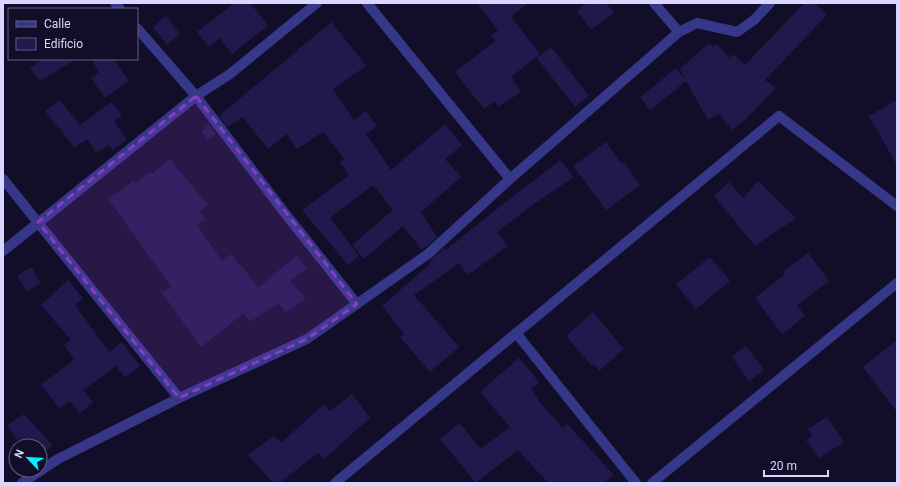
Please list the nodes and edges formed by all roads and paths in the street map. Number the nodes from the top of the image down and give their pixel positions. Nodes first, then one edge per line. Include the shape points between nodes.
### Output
1 (317, 3) edge
2 (367, 3) edge
3 (654, 3) edge
4 (770, 3) edge
5 (138, 29) edge
6 (679, 32) junction
7 (196, 96) junction
8 (3, 179) edge
9 (510, 179) junction
10 (897, 206) edge
11 (38, 222) junction
12 (3, 251) edge
13 (897, 283) edge
14 (357, 304) junction
15 (516, 333) junction
16 (179, 398) junction
17 (22, 483) edge
18 (335, 483) edge
19 (636, 483) edge
20 (652, 483) edge

1 - 7 street via 230,74
2 - 9 street
3 - 6 street
4 - 6 street via 754,20 737,32 697,23
5 - 7 street
6 - 9 street
7 - 11 street
7 - 14 street
8 - 11 street
9 - 14 street via 428,254
10 - 15 street via 779,116
11 - 12 street
11 - 16 street
13 - 20 street
14 - 16 street via 307,339
15 - 18 street
15 - 19 street
16 - 17 street via 58,459

